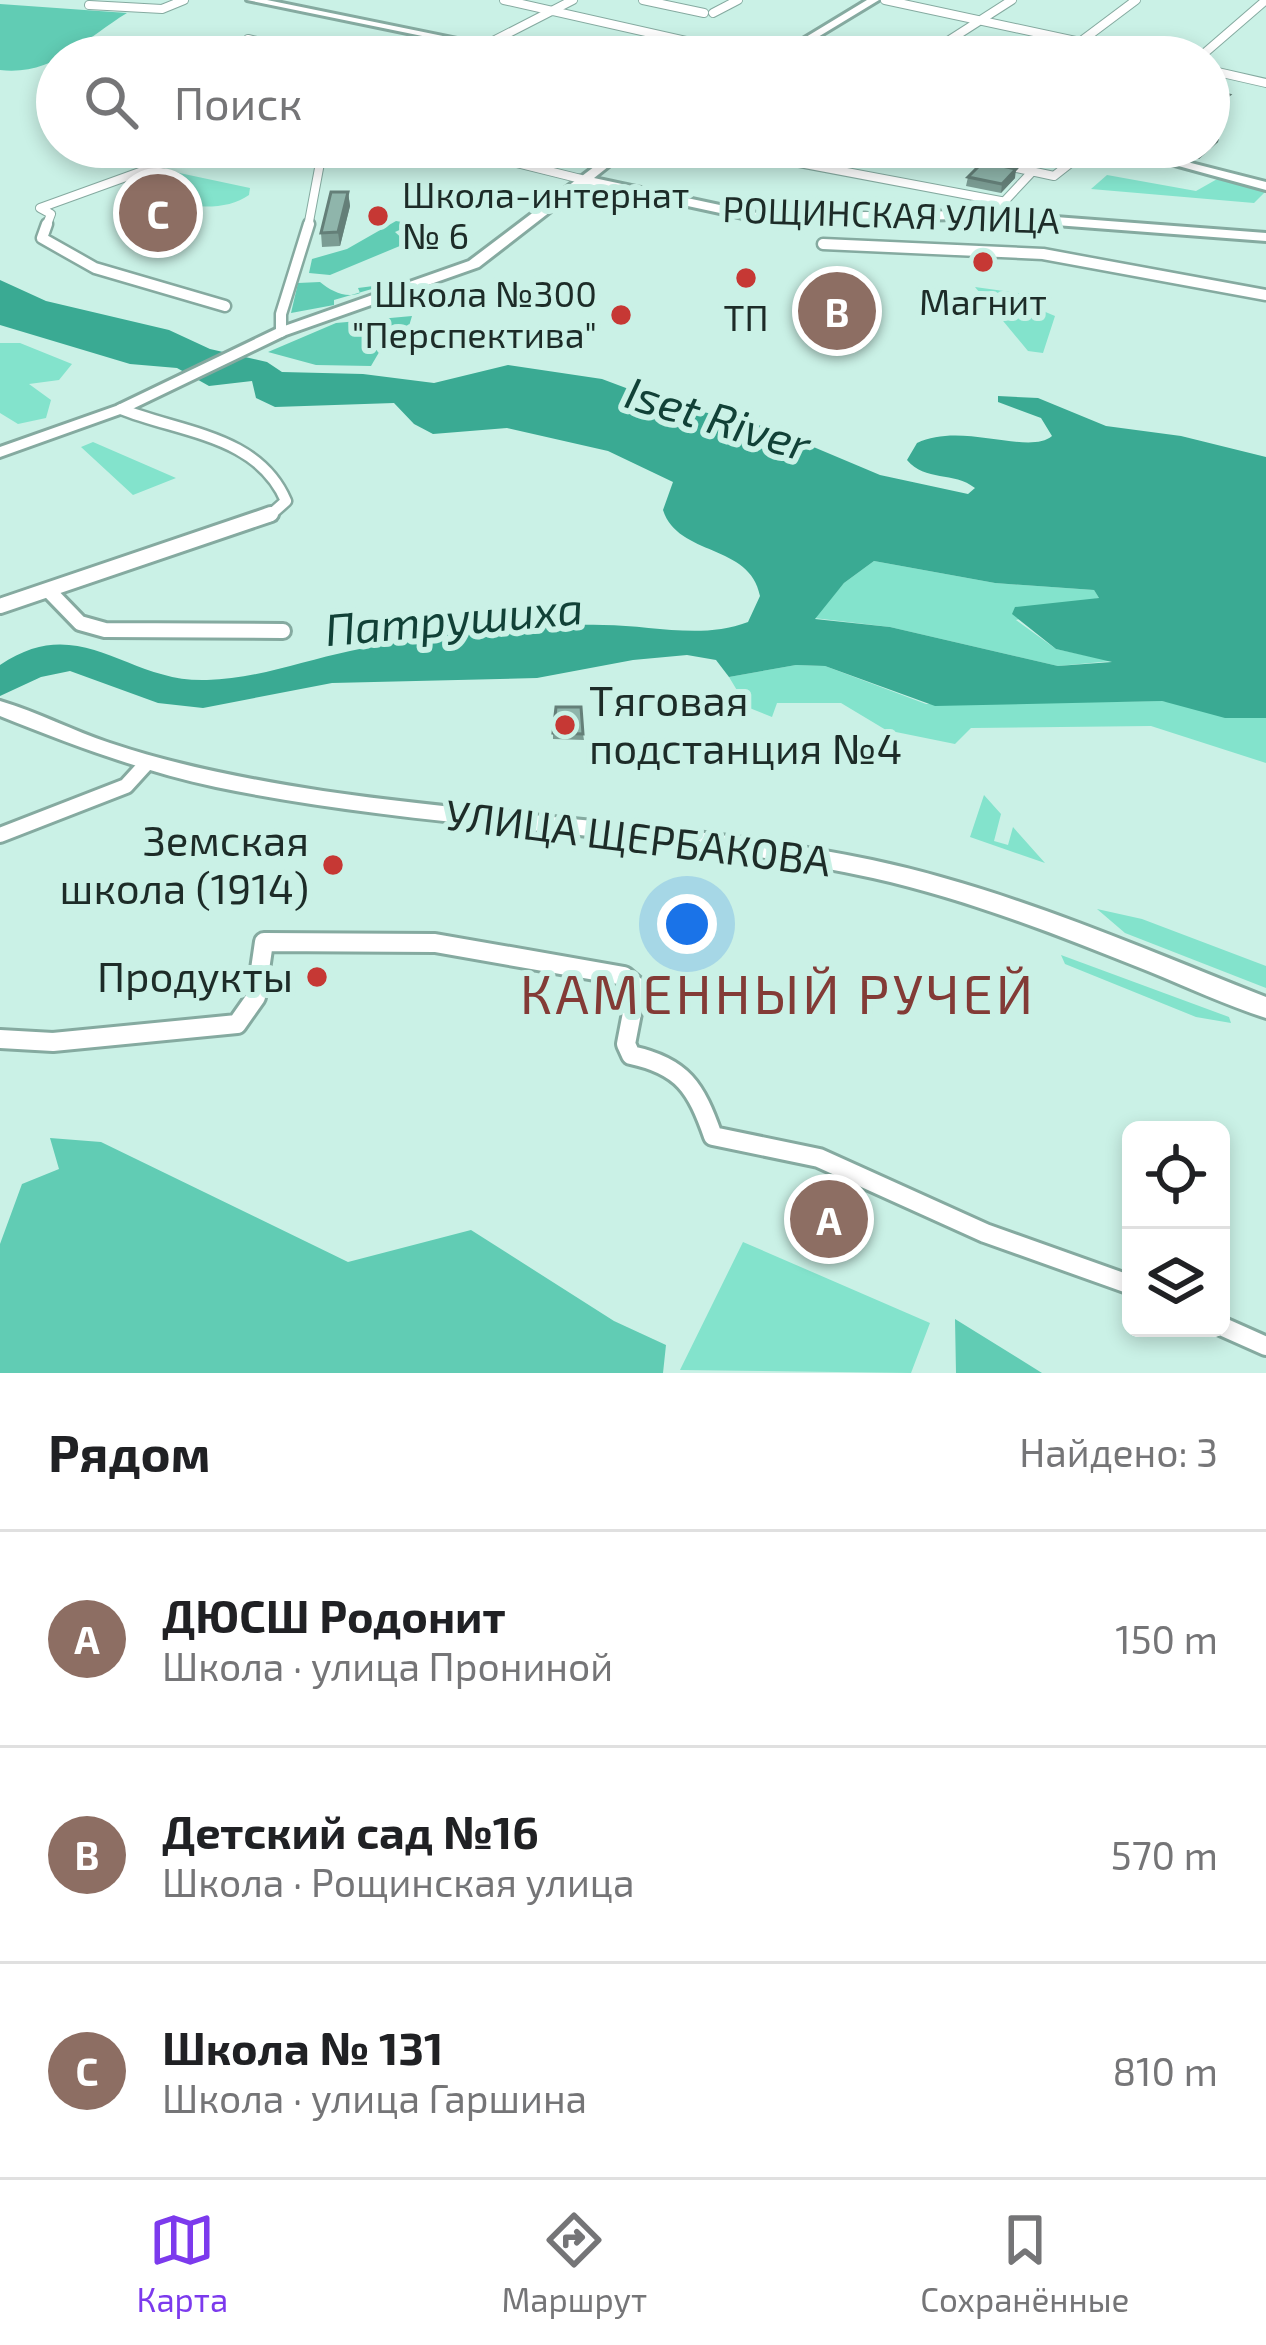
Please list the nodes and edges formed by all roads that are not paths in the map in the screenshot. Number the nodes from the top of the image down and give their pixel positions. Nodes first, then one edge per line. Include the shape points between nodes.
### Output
1 (184, 0) edge
2 (252, 0) edge
3 (504, 0) edge
4 (573, 0) edge
5 (643, 0) edge
6 (738, 0) edge
7 (874, 0) edge
8 (885, 0) edge
9 (1012, 0) edge
10 (1136, 0) edge
11 (1266, 0) edge
12 (278, 2) edge
13 (88, 5) dead end
14 (552, 10) junction
15 (982, 19) junction
16 (446, 36) edge
17 (501, 36) edge
18 (666, 36) edge
19 (813, 36) edge
20 (956, 36) edge
21 (1055, 36) edge
22 (1089, 36) edge
23 (1224, 36) edge
24 (1230, 75) edge
25 (1266, 83) edge
26 (153, 168) edge
27 (319, 168) edge
28 (537, 168) edge
29 (597, 168) edge
30 (825, 168) edge
31 (1005, 168) edge
32 (1064, 168) edge
33 (1198, 168) edge
34 (1030, 174) junction
35 (581, 179) junction
36 (1266, 185) edge
37 (1006, 202) junction
38 (993, 216) junction
39 (1266, 237) edge
40 (823, 244) dead end
41 (1266, 295) edge
42 (225, 306) dead end
43 (281, 332) junction
44 (121, 409) junction
45 (0, 452) edge
46 (49, 590) junction
47 (0, 606) edge
48 (283, 631) dead end
49 (0, 708) edge
50 (146, 764) junction
51 (0, 835) edge
52 (1266, 1007) edge
53 (0, 1039) edge
54 (1122, 1283) edge
55 (1230, 1329) edge
56 (1266, 1346) edge

1 - 13 street via 162,9
2 - 12 street
3 - 14 street
4 - 14 street
5 - 6 street via 708,13
7 - 19 street
8 - 15 street
9 - 15 street
10 - 22 street
11 - 23 street
12 - 16 street
14 - 17 street
14 - 18 street
15 - 20 street
15 - 21 street
24 - 25 street
26 - 42 street via 40,208 51,214 42,238 95,268
27 - 43 street
28 - 35 street, РОЩИНСКАЯ УЛИЦА
29 - 35 street
30 - 37 street
31 - 34 street
32 - 34 street via 1054,176
33 - 36 street
34 - 37 street
35 - 38 street, РОЩИНСКАЯ УЛИЦА via 757,217
35 - 43 street via 495,250 452,273
37 - 38 street
38 - 39 street, РОЩИНСКАЯ УЛИЦА
40 - 41 street, РОЩИНСКАЯ УЛИЦА via 1043,254
43 - 44 street
44 - 45 street
44 - 46 street via 259,460 281,479 286,501 267,518
46 - 47 street
46 - 48 street via 80,623 105,630
49 - 50 main road, УЛИЦА ЩЕРБАКОВА
50 - 51 street via 126,786
50 - 52 main road, УЛИЦА ЩЕРБАКОВА via 361,806 874,869 1028,915
53 - 54 street via 53,1042 237,1024 256,997 264,943 435,943 624,976 637,987 631,1055 691,1075 713,1136 819,1158 985,1233
55 - 56 street

